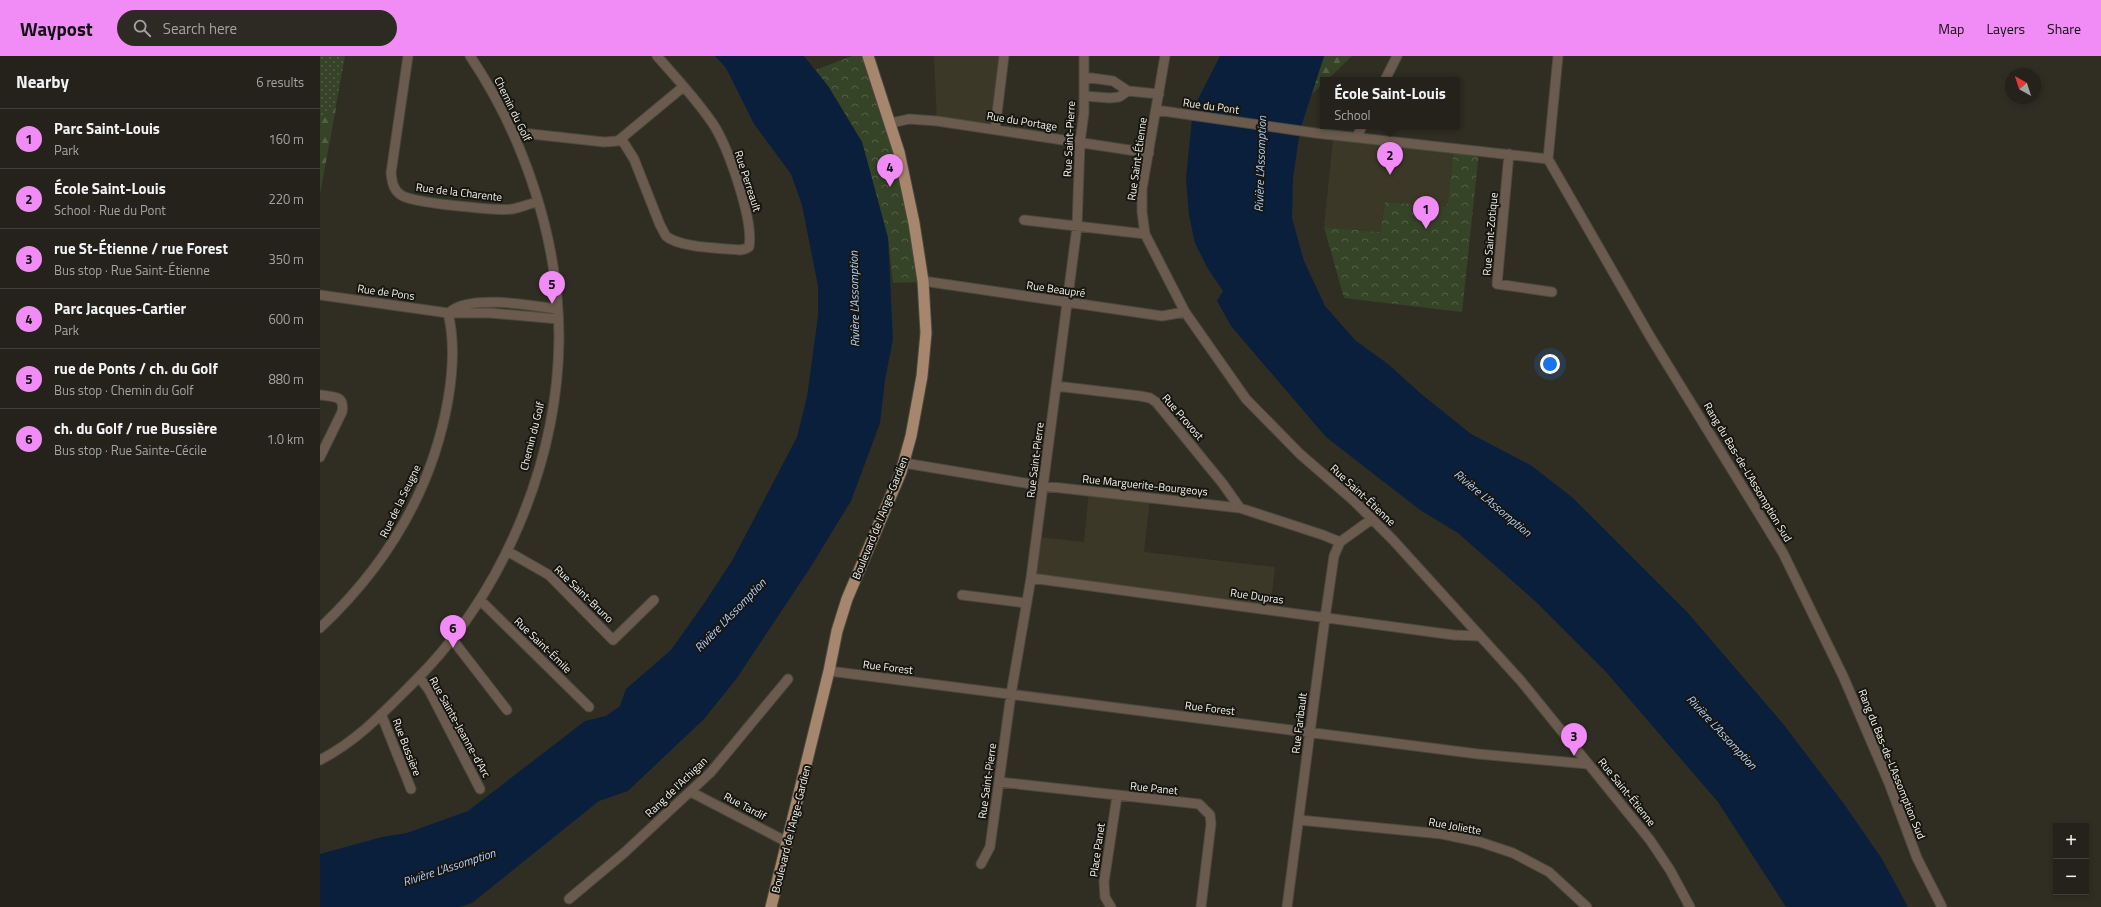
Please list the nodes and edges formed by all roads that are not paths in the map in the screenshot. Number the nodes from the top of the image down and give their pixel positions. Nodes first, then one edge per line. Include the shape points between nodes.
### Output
1 (408, 56) edge
2 (470, 56) edge
3 (657, 56) edge
4 (868, 56) edge
5 (1004, 56) edge
6 (1084, 56) edge
7 (1165, 56) edge
8 (1397, 56) edge
9 (1558, 56) edge
10 (1084, 77) junction
11 (1386, 77) edge
12 (684, 87) junction
13 (1128, 91) junction
14 (1158, 94) junction
15 (1084, 96) junction
16 (1156, 110) junction
17 (891, 123) junction
18 (995, 129) junction
19 (1361, 129) edge
20 (513, 132) junction
21 (1357, 137) junction
22 (622, 140) junction
23 (1080, 142) junction
24 (1149, 153) junction
25 (1509, 154) junction
26 (1548, 159) junction
27 (537, 202) junction
28 (1024, 220) dead end
29 (1077, 227) junction
30 (1144, 234) junction
31 (923, 281) junction
32 (1552, 292) dead end
33 (320, 296) edge
34 (1067, 303) junction
35 (557, 309) junction
36 (1185, 312) junction
37 (448, 313) junction
38 (558, 319) junction
39 (1056, 386) junction
40 (320, 395) edge
41 (320, 457) edge
42 (904, 463) junction
43 (1043, 486) junction
44 (1240, 508) junction
45 (1372, 519) junction
46 (1340, 542) junction
47 (507, 551) junction
48 (1031, 578) junction
49 (962, 595) dead end
50 (480, 600) junction
51 (654, 600) dead end
52 (1026, 603) junction
53 (1325, 618) junction
54 (320, 628) edge
55 (1479, 636) junction
56 (452, 639) junction
57 (829, 671) junction
58 (419, 677) junction
59 (788, 679) dead end
60 (1011, 694) junction
61 (589, 708) dead end
62 (506, 710) dead end
63 (381, 714) junction
64 (1310, 733) junction
65 (320, 760) edge
66 (1588, 764) junction
67 (999, 782) junction
68 (411, 789) dead end
69 (480, 789) dead end
70 (691, 792) junction
71 (1117, 796) junction
72 (1299, 820) junction
73 (787, 842) junction
74 (981, 864) dead end
75 (569, 899) dead end
76 (771, 907) edge
77 (1111, 907) edge
78 (1201, 907) edge
79 (1287, 907) edge
80 (1587, 907) edge
81 (1690, 907) edge
82 (1942, 907) edge

1 - 27 street, Rue de la Charente via 391,173 393,186 400,195 414,200 495,209 513,209
2 - 20 street, Chemin du Golf via 491,88
3 - 12 street, Rue Perreault
4 - 17 main road, Boulevard de l'Ange-Gardien
5 - 18 street
6 - 10 street, Rue Saint-Pierre
7 - 14 street, Rue Saint-Étienne
8 - 11 street
9 - 26 street
10 - 13 street via 1113,81
10 - 15 street, Rue Saint-Pierre
12 - 22 street
12 - 22 street, Rue Perreault via 715,127 727,153 746,205 749,246 745,249 685,244 666,235 634,159
13 - 14 street
13 - 15 street via 1119,97
14 - 16 street, Rue Saint-Étienne
15 - 23 street, Rue Saint-Pierre
16 - 21 street, Rue du Pont
16 - 24 street, Rue Saint-Étienne
17 - 18 street, Rue du Portage via 908,119
17 - 31 main road, Boulevard de l'Ange-Gardien via 914,223
18 - 23 street, Rue du Portage
19 - 21 street
20 - 22 street via 604,142
20 - 27 street, Chemin du Golf
21 - 25 street, Rue du Pont
23 - 24 street, Rue du Portage
23 - 29 street, Rue Saint-Pierre
24 - 30 street, Rue Saint-Étienne via 1142,189
25 - 26 street, Rue du Pont
25 - 32 street, Rue Saint-Zotique via 1497,284
26 - 82 street, Rang du Bas-de-L'Assomption Sud via 1651,338 1784,553 1843,676 1886,776 1917,858
27 - 35 street, Chemin du Golf via 552,264
28 - 29 street
29 - 30 street
29 - 34 street, Rue Saint-Pierre
30 - 36 street, Rue Saint-Étienne
31 - 34 street, Rue Beaupré
31 - 42 main road, Boulevard de l'Ange-Gardien via 925,346 916,412
33 - 37 street, Rue de Pons
34 - 36 street, Rue Beaupré via 1162,316
34 - 39 street, Rue Saint-Pierre
35 - 37 street via 483,302 464,304
35 - 38 street, Chemin du Golf
36 - 45 street, Rue Saint-Étienne via 1246,399 1300,454
37 - 38 street, Rue de Pons via 490,313
37 - 54 street, Rue de la Seugne via 452,326 453,359 450,385 439,441 422,488 401,531 387,552 347,602
38 - 47 street, Chemin du Golf via 557,367 544,447 523,513
39 - 43 street, Rue Saint-Pierre
39 - 44 street, Rue Provost via 1150,398 1156,402
40 - 41 street via 336,397 343,404 342,412
42 - 43 street, Rue Marguerite-Bourgeoys
42 - 57 main road, Boulevard de l'Ange-Gardien via 847,599 836,631
43 - 44 street, Rue Marguerite-Bourgeoys
43 - 48 street, Rue Saint-Pierre
44 - 46 street, Rue Marguerite-Bourgeoys
45 - 46 street
45 - 55 street, Rue Saint-Étienne
46 - 53 street, Rue Faribault via 1334,556
47 - 50 street, Chemin du Golf
47 - 51 street, Rue Saint-Bruno via 549,575 613,640
48 - 52 street, Rue Saint-Pierre
48 - 53 street, Rue Dupras
49 - 52 street
50 - 56 street, Chemin du Golf
50 - 61 street, Rue Saint-Émile
52 - 60 street, Rue Saint-Pierre
53 - 55 street, Rue Dupras
53 - 64 street, Rue Faribault
55 - 66 street, Rue Saint-Étienne via 1521,681
56 - 58 street, Chemin du Golf via 434,663
56 - 62 street
57 - 60 street, Rue Forest
57 - 73 main road, Boulevard de l'Ange-Gardien
58 - 63 street, Chemin du Golf
58 - 69 street, Rue Sainte-Jeanne-d'Arc via 429,690
59 - 70 street, Rang de l'Achigan via 711,772
60 - 64 street, Rue Forest
60 - 67 street, Rue Saint-Pierre
63 - 65 street, Chemin du Golf via 341,749
63 - 68 street, Rue Bussière
64 - 66 street, Rue Forest via 1478,754
64 - 72 street, Rue Faribault
66 - 81 street, Rue Saint-Étienne via 1664,859
67 - 71 street, Rue Panet
67 - 74 street, Rue Saint-Pierre via 990,847
70 - 73 street, Rue Tardif
70 - 75 street, Rang de l'Achigan
71 - 77 street, Place Panet via 1104,882 1105,897
71 - 78 street, Rue Panet via 1199,804 1210,815
72 - 79 street, Rue Faribault
72 - 80 street, Rue Joliette via 1442,834 1480,842 1513,853 1549,872
73 - 76 main road, Boulevard de l'Ange-Gardien

